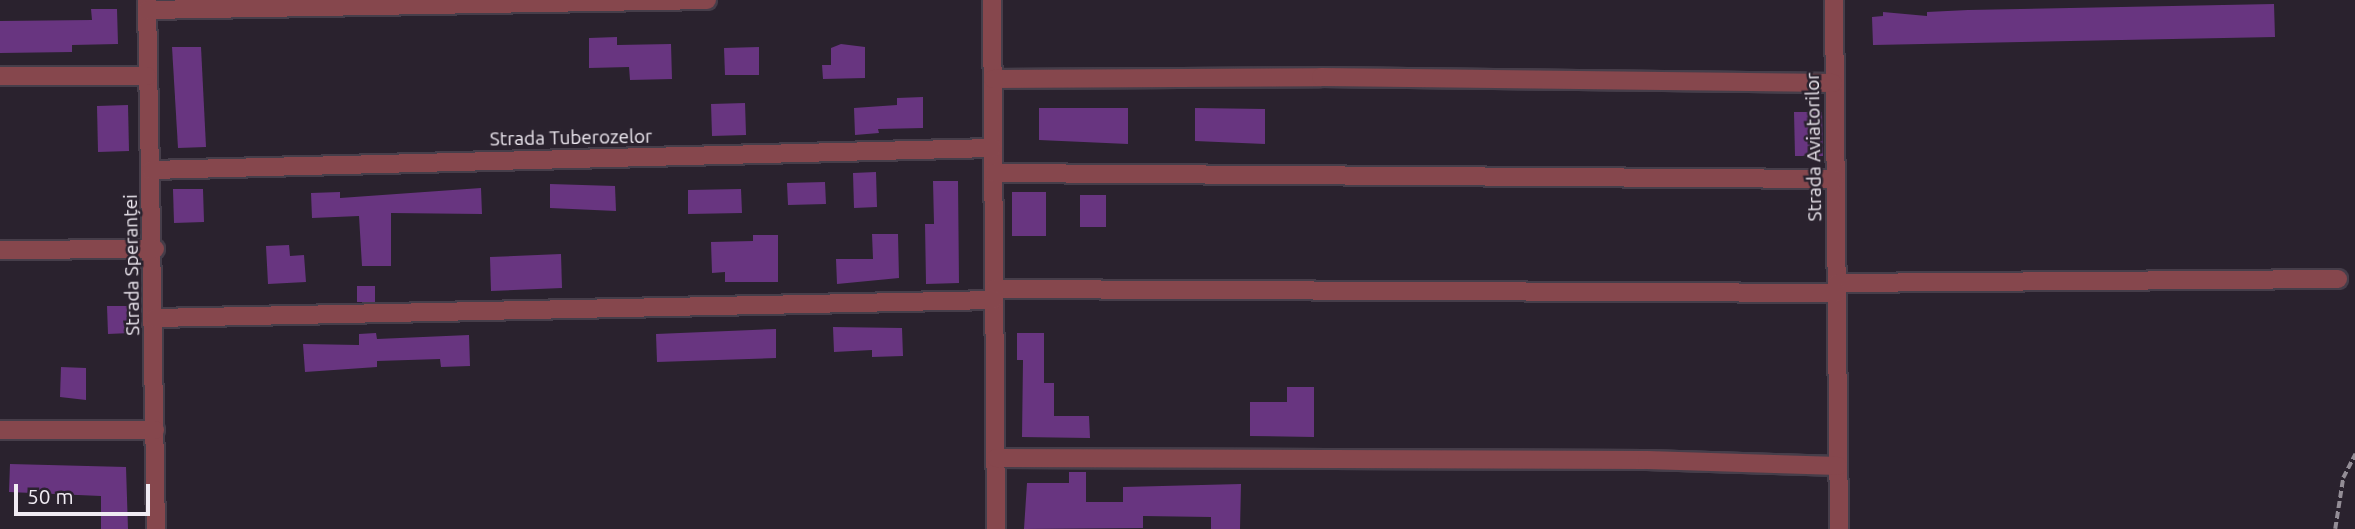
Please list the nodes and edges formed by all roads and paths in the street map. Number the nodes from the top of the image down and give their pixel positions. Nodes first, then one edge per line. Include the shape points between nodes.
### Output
1 (707, 0) edge
2 (992, 0) edge
3 (1834, 0) edge
4 (147, 5) edge
5 (0, 75) edge
6 (148, 76) junction
7 (993, 79) junction
8 (1833, 83) junction
9 (993, 148) junction
10 (151, 170) junction
11 (994, 173) junction
12 (1835, 179) junction
13 (155, 249) junction
14 (0, 250) edge
15 (2338, 279) dead end
16 (1837, 288) junction
17 (994, 295) junction
18 (155, 317) junction
19 (0, 430) edge
20 (155, 430) junction
21 (2355, 454) edge
22 (996, 458) junction
23 (1838, 466) junction
24 (156, 529) edge
25 (996, 529) edge
26 (1839, 529) edge
27 (2335, 529) edge

1 - 4 street
2 - 7 street
3 - 8 street, Strada Aviatorilor
4 - 6 street, Strada Speranței
5 - 6 street
6 - 10 street, Strada Speranței
7 - 8 street via 1321,77
7 - 9 street
8 - 12 street, Strada Aviatorilor
9 - 10 street, Strada Tuberozelor
9 - 11 street
10 - 13 street, Strada Speranței
11 - 12 street
11 - 17 street
12 - 16 street, Strada Aviatorilor
13 - 14 street
13 - 18 street, Strada Speranței
15 - 16 street
16 - 17 street
16 - 23 street, Strada Aviatorilor
17 - 18 street
17 - 22 street
18 - 20 street, Strada Speranței
19 - 20 street
20 - 24 street, Strada Speranței
21 - 27 path via 2343,478
22 - 23 street via 1647,460
22 - 25 street
23 - 26 street, Strada Aviatorilor

